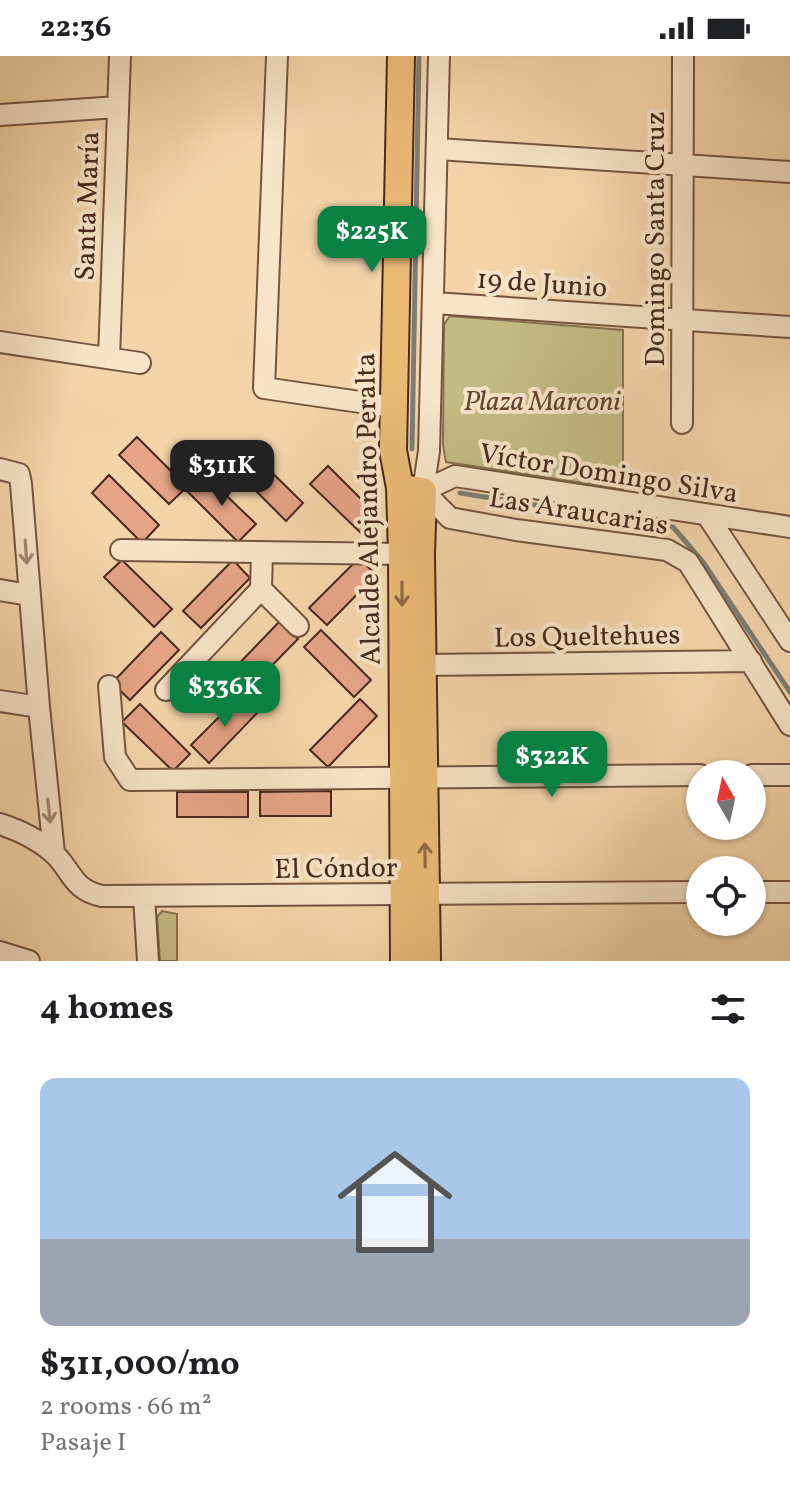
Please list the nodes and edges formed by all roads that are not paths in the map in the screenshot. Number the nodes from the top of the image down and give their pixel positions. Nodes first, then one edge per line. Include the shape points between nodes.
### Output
1 (120, 56) edge
2 (277, 56) edge
3 (401, 56) edge
4 (439, 56) edge
5 (683, 56) edge
6 (118, 107) junction
7 (0, 115) edge
8 (438, 149) junction
9 (682, 166) junction
10 (790, 172) edge
11 (434, 303) junction
12 (682, 319) junction
13 (790, 327) edge
14 (0, 342) edge
15 (109, 358) junction
16 (140, 363) dead end
17 (394, 407) junction
18 (682, 423) dead end
19 (10, 472) edge
20 (411, 489) junction
21 (707, 515) junction
22 (790, 527) edge
23 (121, 550) dead end
24 (262, 552) junction
25 (402, 554) junction
26 (261, 589) junction
27 (0, 590) edge
28 (29, 595) junction
29 (298, 626) dead end
30 (790, 641) edge
31 (751, 661) junction
32 (423, 665) junction
33 (109, 686) dead end
34 (166, 690) dead end
35 (0, 701) edge
36 (39, 707) junction
37 (790, 725) edge
38 (686, 775) edge
39 (766, 775) edge
40 (790, 775) edge
41 (414, 778) junction
42 (0, 824) edge
43 (54, 853) junction
44 (686, 892) edge
45 (766, 892) edge
46 (790, 892) edge
47 (415, 894) junction
48 (144, 896) junction
49 (0, 952) edge
50 (29, 961) edge
51 (148, 961) edge
52 (404, 961) edge
53 (427, 961) edge

1 - 6 street, Santa María
2 - 17 street via 264,388
3 - 17 main road, Alcalde Alejandro Peralta
4 - 8 street, Alcalde Alejandro Peralta
5 - 9 street, Domingo Santa Cruz
6 - 7 street
6 - 15 street, Santa María
8 - 9 street
8 - 11 street, Alcalde Alejandro Peralta
9 - 10 street
9 - 12 street, Domingo Santa Cruz
11 - 12 street, 19 de Junio
11 - 20 street, Alcalde Alejandro Peralta via 429,451
12 - 13 street, 19 de Junio
12 - 18 street, Domingo Santa Cruz
14 - 15 street
15 - 16 street
17 - 20 main road, Alcalde Alejandro Peralta via 393,450
19 -> 28 street
20 - 21 street, Víctor Domingo Silva via 455,476
20 - 25 main road, Alcalde Alejandro Peralta
20 - 31 street, Las Araucarias via 450,518 678,554
20 - 32 main road, Alcalde Alejandro Peralta via 421,555
21 - 22 street, Víctor Domingo Silva
21 - 30 street, Las Araucarias
23 - 24 street
24 - 25 street
24 - 26 street
25 -> 41 main road, Alcalde Alejandro Peralta
26 - 29 street
26 - 34 street
27 - 28 street
28 - 36 street
31 - 32 street, Los Queltehues
31 - 37 street, Las Araucarias
32 - 41 main road, Alcalde Alejandro Peralta
33 - 41 street via 115,757 130,780
35 - 36 street
36 -> 43 street
38 - 41 street
39 - 40 street
41 - 47 main road, Alcalde Alejandro Peralta
42 - 43 street, El Cóndor
43 - 48 street, El Cóndor via 76,884 92,894
44 - 47 street, El Cóndor
45 - 46 street
47 - 48 street, El Cóndor
47 - 52 main road, Alcalde Alejandro Peralta
47 - 53 main road, Alcalde Alejandro Peralta
48 - 51 street
49 - 50 street

